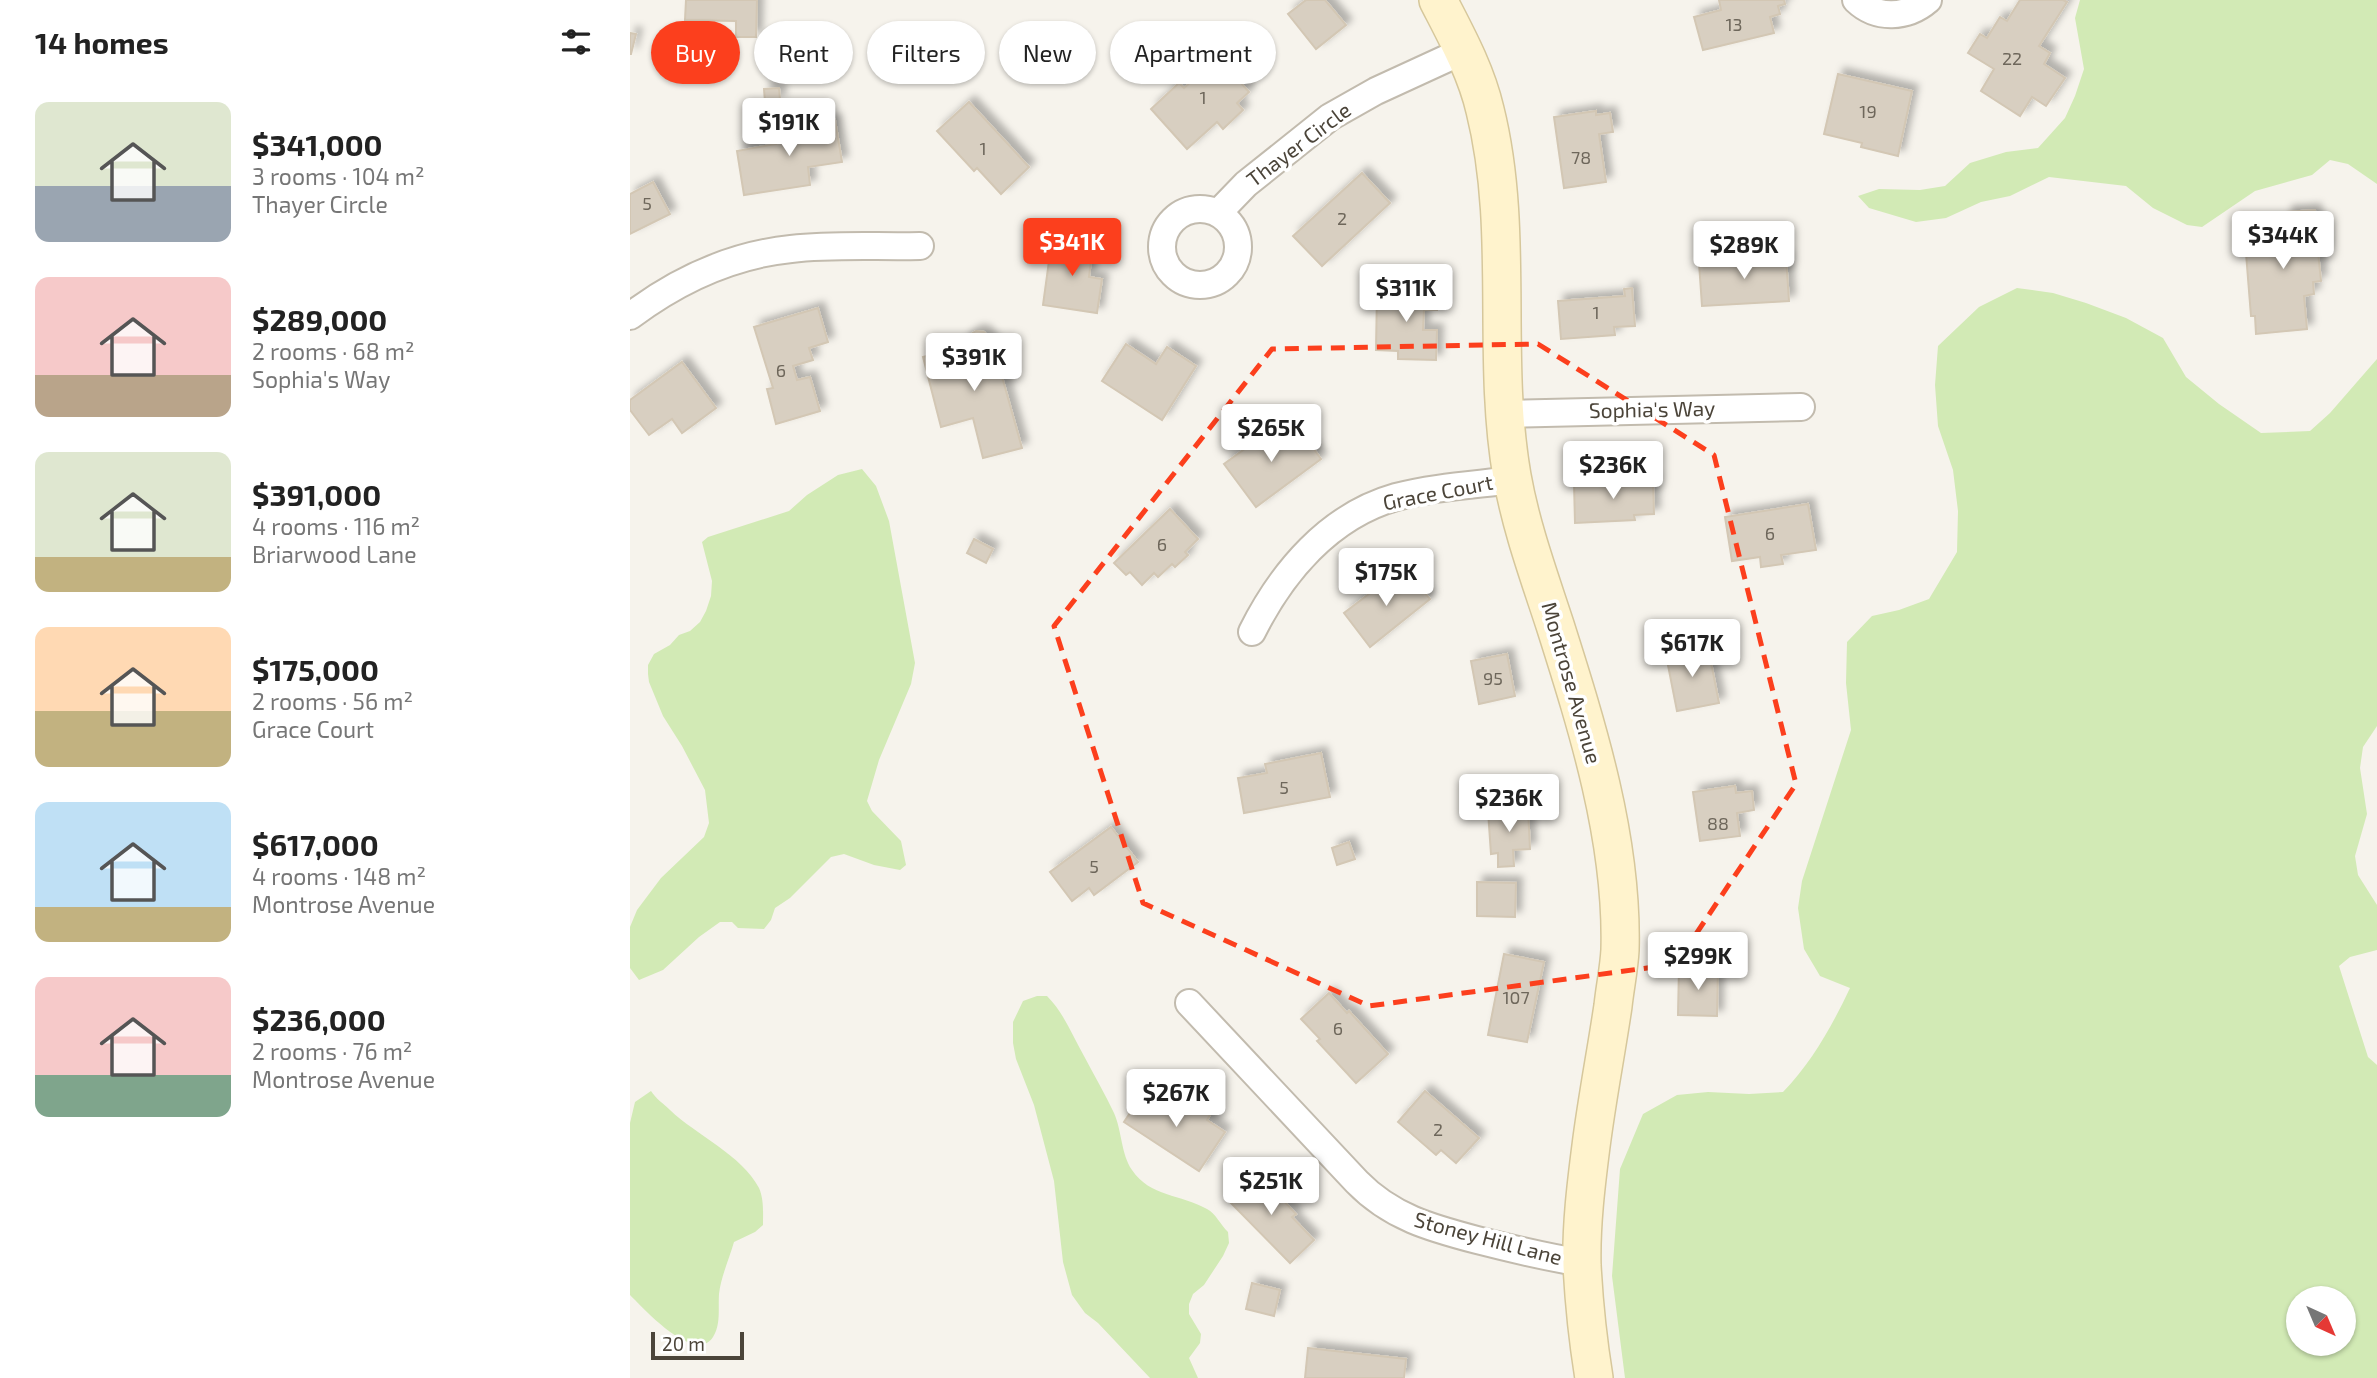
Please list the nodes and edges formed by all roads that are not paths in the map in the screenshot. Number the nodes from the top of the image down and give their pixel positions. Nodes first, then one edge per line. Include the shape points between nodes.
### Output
1 (1438, 0) edge
2 (1856, 0) edge
3 (1928, 0) edge
4 (1463, 51) junction
5 (1218, 213) dead end
6 (920, 246) dead end
7 (630, 316) edge
8 (1801, 407) dead end
9 (1503, 414) junction
10 (1513, 480) junction
11 (1252, 632) dead end
12 (1189, 1003) dead end
13 (1582, 1264) junction
14 (1594, 1378) edge

1 - 4 main road, Montrose Avenue
2 - 3 street via 1891,15 1911,11
4 - 5 street, Thayer Circle via 1330,117 1246,184
4 - 9 main road, Montrose Avenue via 1485,109 1496,170
6 - 7 street via 823,247 759,254 697,274
8 - 9 street, Sophia's Way
9 - 10 main road, Montrose Avenue
10 - 11 street, Grace Court via 1396,497 1358,513 1320,538 1292,569
10 - 13 main road, Montrose Avenue via 1594,762 1610,827 1616,878 1620,950 1591,1143
12 - 13 street, Stoney Hill Lane via 1384,1205 1437,1230
13 - 14 main road, Montrose Avenue

